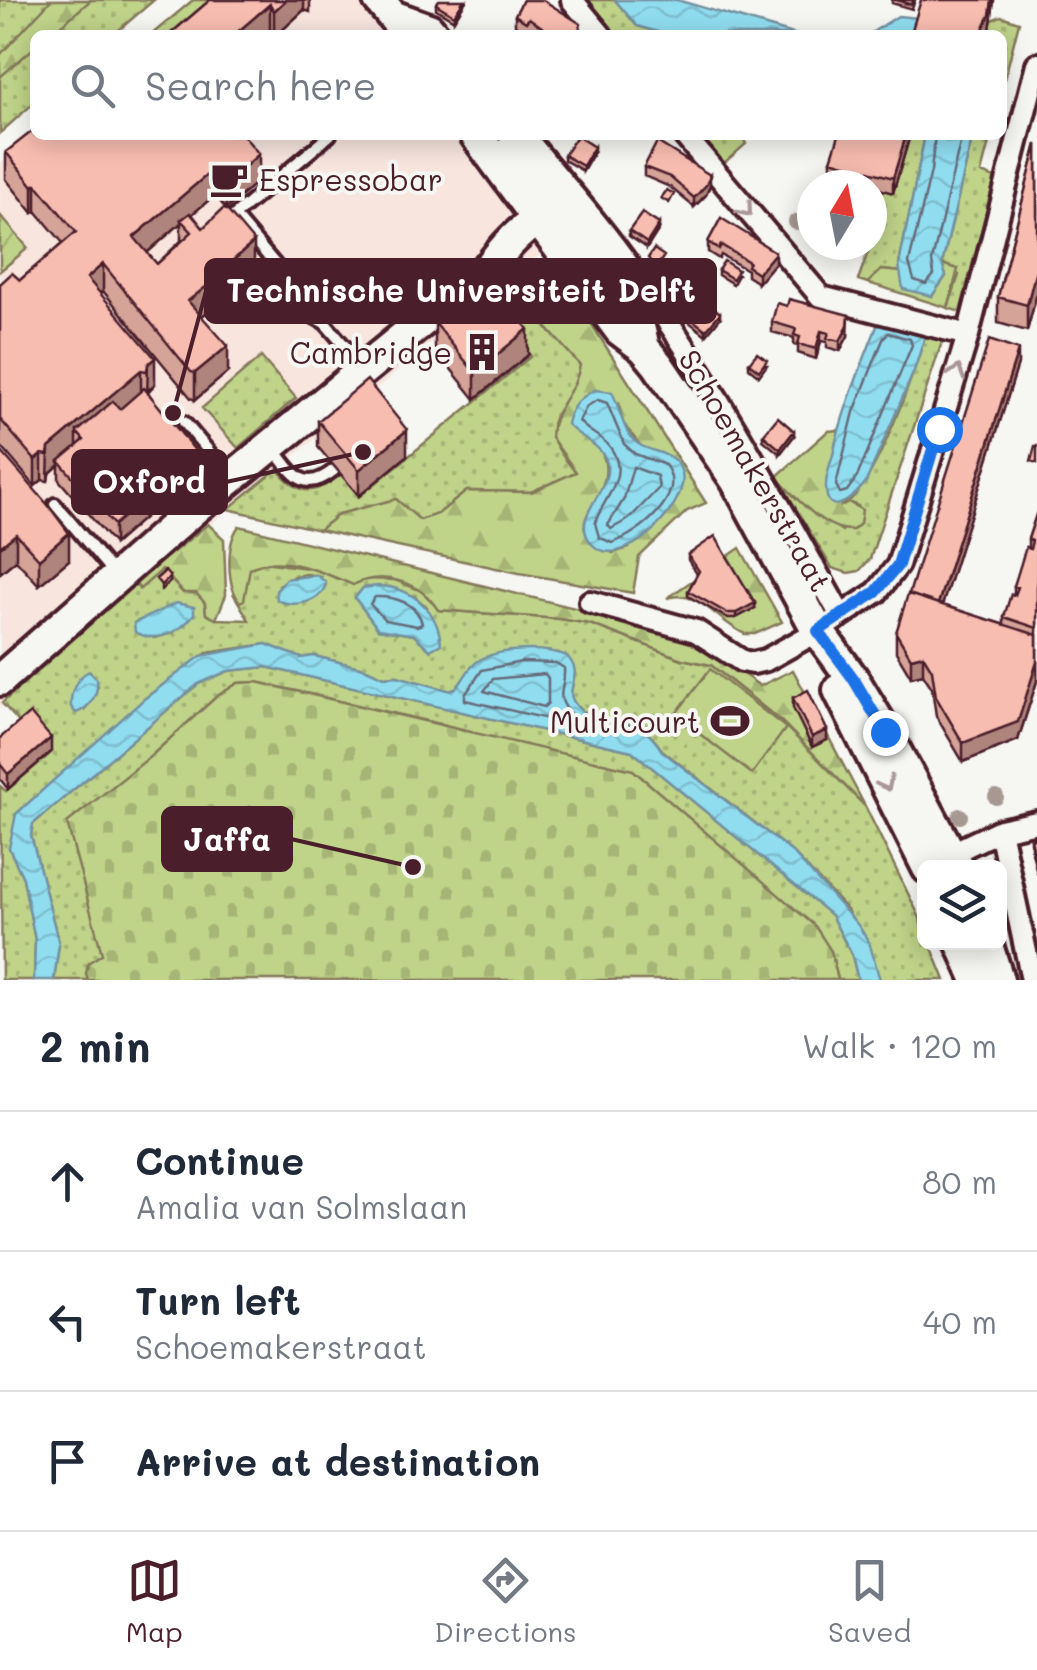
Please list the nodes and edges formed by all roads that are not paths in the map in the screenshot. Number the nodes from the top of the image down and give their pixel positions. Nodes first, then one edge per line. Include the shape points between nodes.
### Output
1 (572, 0) edge
2 (382, 4) edge
3 (404, 30) edge
4 (436, 30) edge
5 (597, 30) edge
6 (1037, 64) edge
7 (324, 140) edge
8 (480, 140) edge
9 (503, 140) edge
10 (527, 140) edge
11 (688, 140) edge
12 (549, 219) junction
13 (968, 335) junction
14 (365, 369) junction
15 (184, 422) dead end
16 (271, 445) junction
17 (334, 470) edge
18 (231, 478) junction
19 (55, 504) dead end
20 (116, 577) junction
21 (590, 602) dead end
22 (829, 623) junction
23 (0, 680) edge
24 (1037, 822) edge
25 (1000, 830) junction
26 (940, 860) edge
27 (946, 860) edge
28 (965, 950) edge
29 (989, 950) edge
30 (978, 980) edge
31 (998, 980) edge
32 (1032, 980) edge

1 - 5 street
2 - 3 main road
2 - 4 street
6 - 13 street
7 - 14 lane via 234,216 303,297 315,301
8 - 12 main road, Schoemakerstraat
9 - 12 main road, Schoemakerstraat
10 - 22 street, Schoemakerstraat via 608,236 698,368
11 -> 13 street via 821,296
12 - 14 main road via 504,248
12 - 22 main road, Schoemakerstraat via 588,253 636,314 644,348
22 -> 13 street via 876,592 898,565
14 - 16 main road
15 - 18 lane
16 - 17 lane via 305,482
16 - 18 main road
18 - 20 main road
19 - 20 lane
20 - 23 main road
21 - 22 street via 696,630 753,663
22 - 26 main road, Schoemakerstraat
24 - 25 street
25 - 27 street
25 - 32 street
28 - 30 main road
29 - 31 main road

